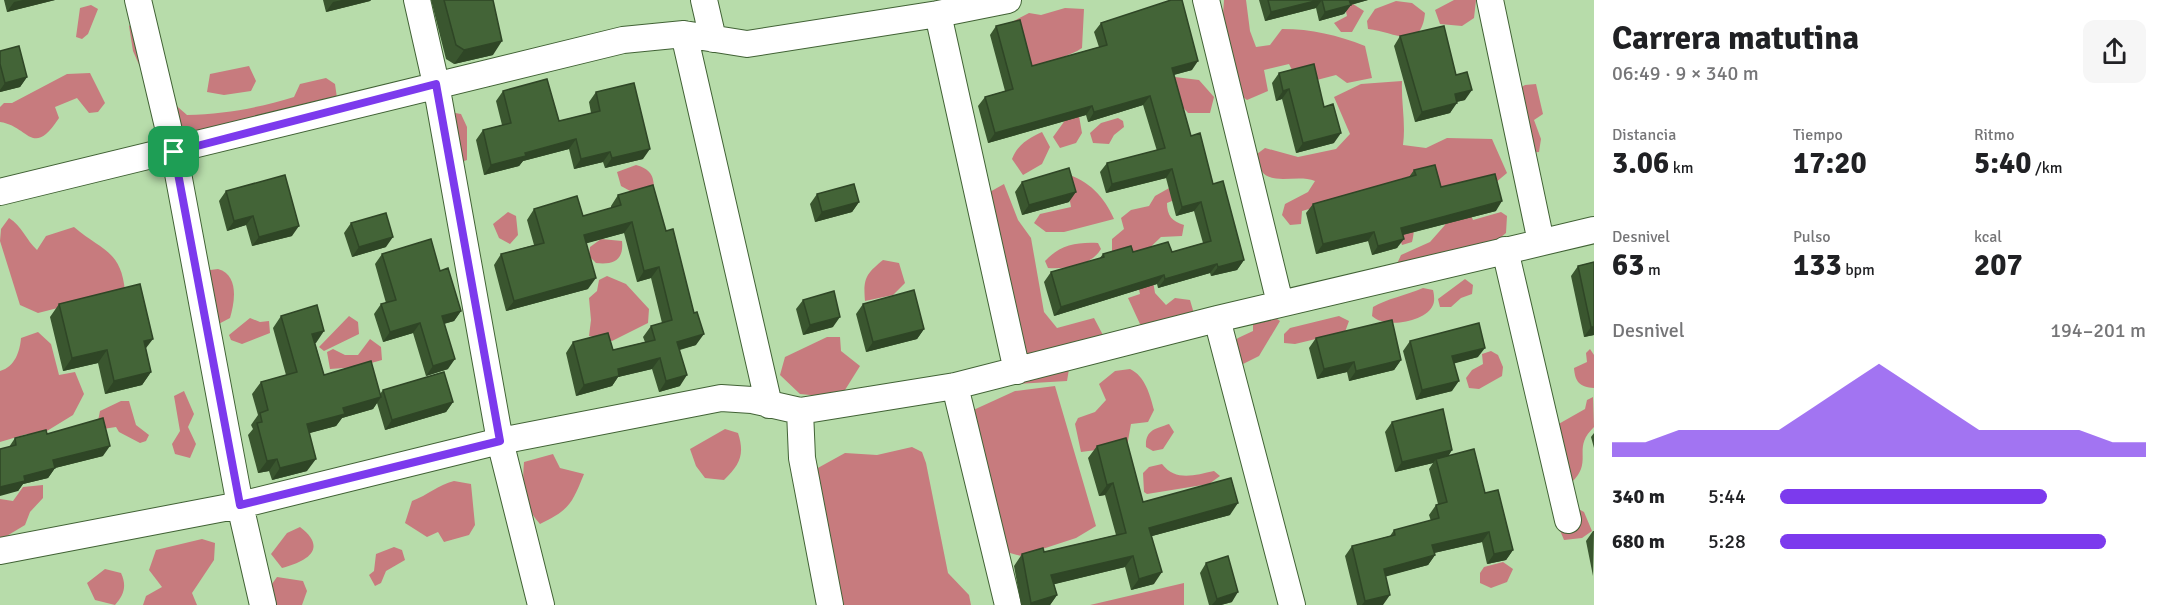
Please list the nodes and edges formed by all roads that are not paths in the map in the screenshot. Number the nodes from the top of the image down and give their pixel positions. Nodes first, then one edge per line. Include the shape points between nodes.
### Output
1 (138, 0) edge
2 (417, 0) edge
3 (704, 0) edge
4 (1008, 0) edge
5 (1206, 0) edge
6 (1490, 0) edge
7 (938, 14) junction
8 (684, 34) junction
9 (713, 39) junction
10 (436, 84) junction
11 (174, 152) junction
12 (0, 192) edge
13 (1594, 230) edge
14 (1541, 242) junction
15 (1505, 250) junction
16 (1280, 303) junction
17 (1217, 319) junction
18 (1017, 370) junction
19 (955, 386) junction
20 (769, 405) junction
21 (800, 411) junction
22 (500, 441) junction
23 (240, 505) junction
24 (1568, 520) dead end
25 (0, 551) edge
26 (263, 605) edge
27 (542, 605) edge
28 (830, 605) edge
29 (1008, 605) edge
30 (1292, 605) edge

1 - 11 street
2 - 10 street
3 - 9 street
4 - 7 street
5 - 16 street
6 - 14 street
7 - 9 street via 747,44
7 - 18 street
8 - 9 street
8 - 10 street via 623,40
8 - 20 street
10 - 11 street
10 - 22 street
11 - 12 street
11 - 23 street
13 - 14 street
14 - 15 street
15 - 16 street
15 - 24 street
16 - 17 street
17 - 18 street
17 - 30 street
18 - 19 street
19 - 21 street
19 - 29 street
20 - 21 street
20 - 22 street via 721,398
21 - 28 street via 802,458
22 - 23 street
22 - 27 street
23 - 25 street
23 - 26 street

